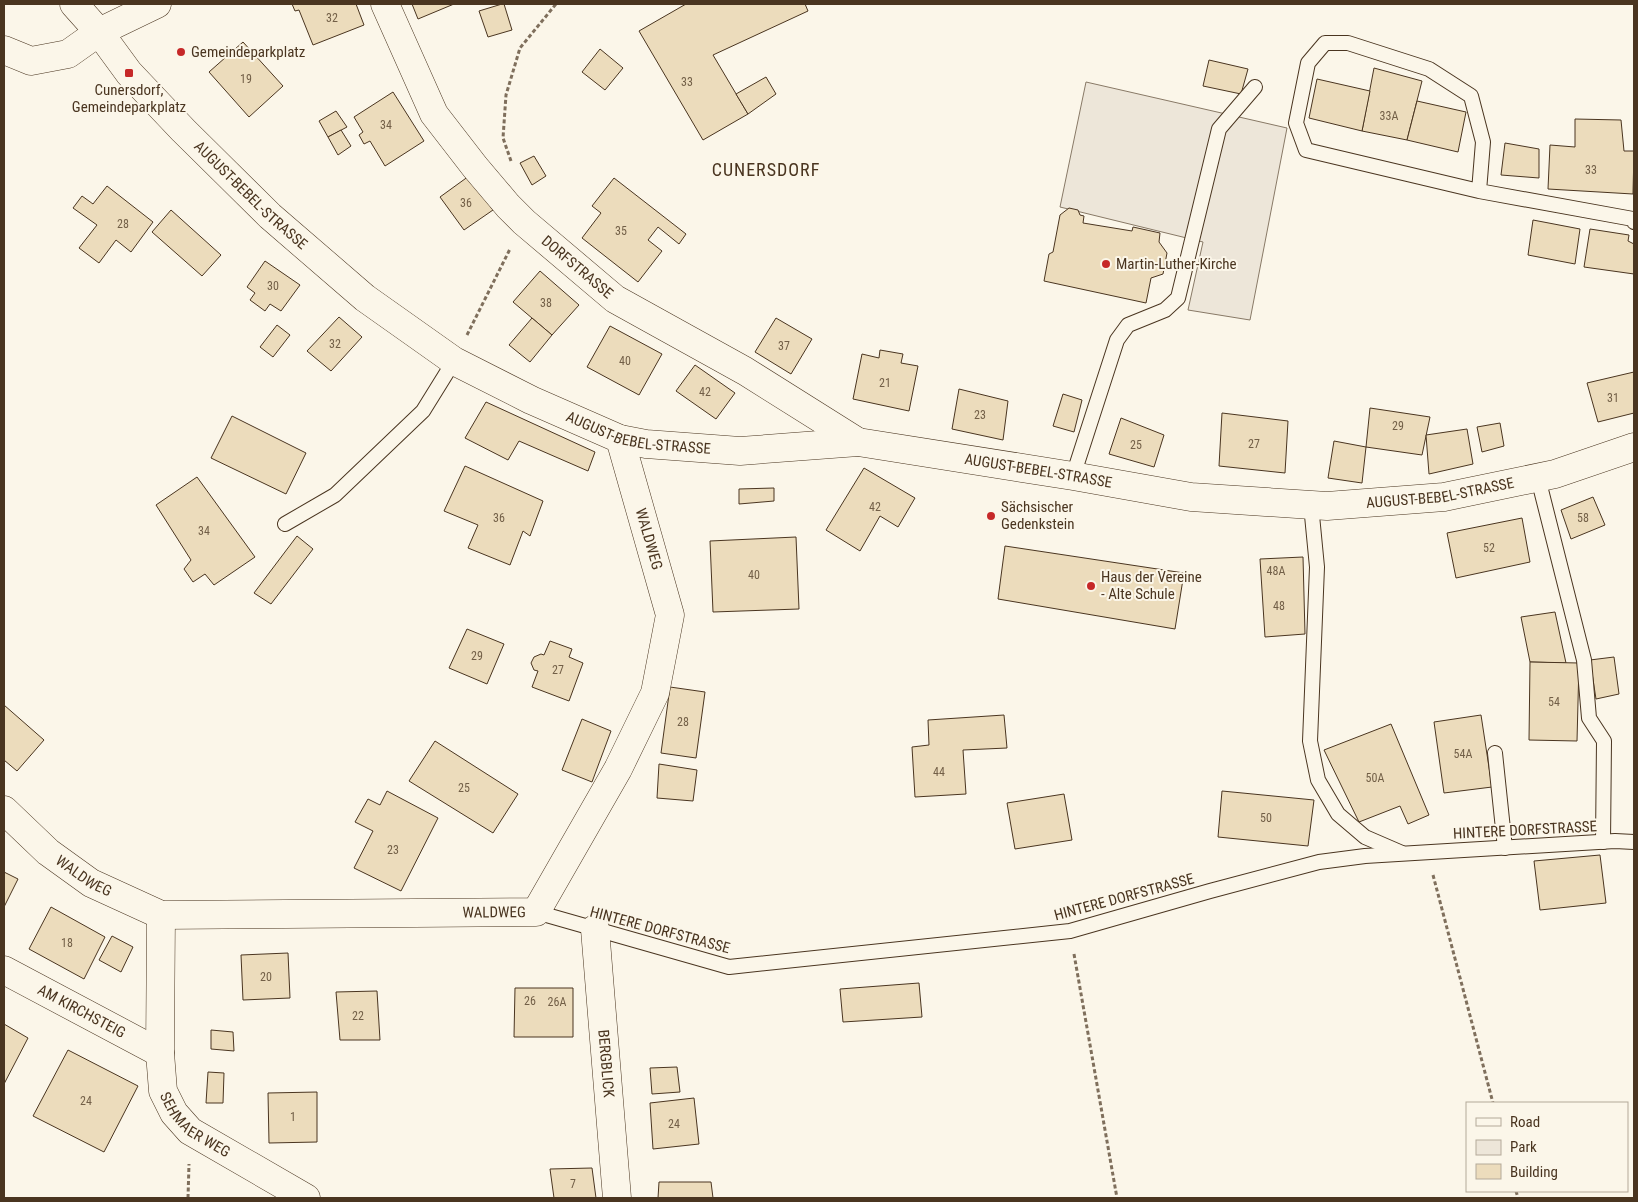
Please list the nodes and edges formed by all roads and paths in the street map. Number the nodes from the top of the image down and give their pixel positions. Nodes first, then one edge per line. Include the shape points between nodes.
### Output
1 (74, 4) edge
2 (157, 4) edge
3 (384, 4) edge
4 (556, 4) edge
5 (99, 32) junction
6 (4, 50) edge
7 (1255, 87) dead end
8 (1479, 191) junction
9 (516, 214) junction
10 (1634, 222) edge
11 (454, 360) junction
12 (620, 439) junction
13 (858, 442) junction
14 (1634, 447) edge
15 (1073, 476) junction
16 (1538, 478) junction
17 (1312, 505) junction
18 (286, 524) dead end
19 (1495, 753) dead end
20 (4, 810) edge
21 (1603, 842) junction
22 (1634, 842) edge
23 (1505, 848) junction
24 (1427, 852) junction
25 (1405, 854) junction
26 (536, 912) junction
27 (161, 915) junction
28 (595, 929) junction
29 (1070, 931) junction
30 (4, 970) edge
31 (160, 1054) junction
32 (1493, 1102) edge
33 (306, 1198) edge
34 (617, 1198) edge
35 (1117, 1198) edge

1 - 5 street, AUGUST-BEBEL-STRASSE
2 - 5 street
3 - 9 street, DORFSTRASSE via 434,114 474,167
4 - 9 path via 520,48 506,95 503,138 513,164
5 - 6 street via 68,54 31,61
5 - 11 street, AUGUST-BEBEL-STRASSE via 129,73 270,216 365,298
7 - 15 lane via 1220,129 1178,298 1165,310 1128,325 1117,340
8 - 8 lane via 1306,150 1296,123 1308,63 1326,43 1348,42 1430,69 1471,96 1483,142
8 - 10 lane via 1633,219
9 - 11 path
9 - 13 street, DORFSTRASSE via 615,299 745,371
11 - 12 street, AUGUST-BEBEL-STRASSE via 532,400
11 - 18 lane via 423,411 335,495
12 - 13 street, AUGUST-BEBEL-STRASSE via 740,452
12 - 26 street, WALDWEG via 670,615 655,693 618,769
13 - 15 street, AUGUST-BEBEL-STRASSE
14 - 16 street, AUGUST-BEBEL-STRASSE
15 - 17 street, AUGUST-BEBEL-STRASSE via 1191,497
16 - 17 street, AUGUST-BEBEL-STRASSE via 1444,498
16 - 21 lane via 1584,660 1589,718 1604,741
17 - 25 lane via 1318,567 1310,741 1318,780 1338,814 1365,837
19 - 23 lane
20 - 27 street, WALDWEG via 48,852 90,883
21 - 22 lane, HINTERE DORFSTRASSE
21 - 23 lane, HINTERE DORFSTRASSE
23 - 24 lane, HINTERE DORFSTRASSE
24 - 25 lane, HINTERE DORFSTRASSE
24 - 32 path
25 - 29 lane, HINTERE DORFSTRASSE via 1319,862
26 - 27 street, WALDWEG
26 - 28 lane, HINTERE DORFSTRASSE
27 - 31 street, SEHMAER WEG
28 - 29 lane, HINTERE DORFSTRASSE via 729,967
28 - 34 street, BERGBLICK
29 - 35 path
30 - 31 street, AM KIRCHSTEIG
31 - 33 street, SEHMAER WEG via 163,1090 174,1112 190,1131

